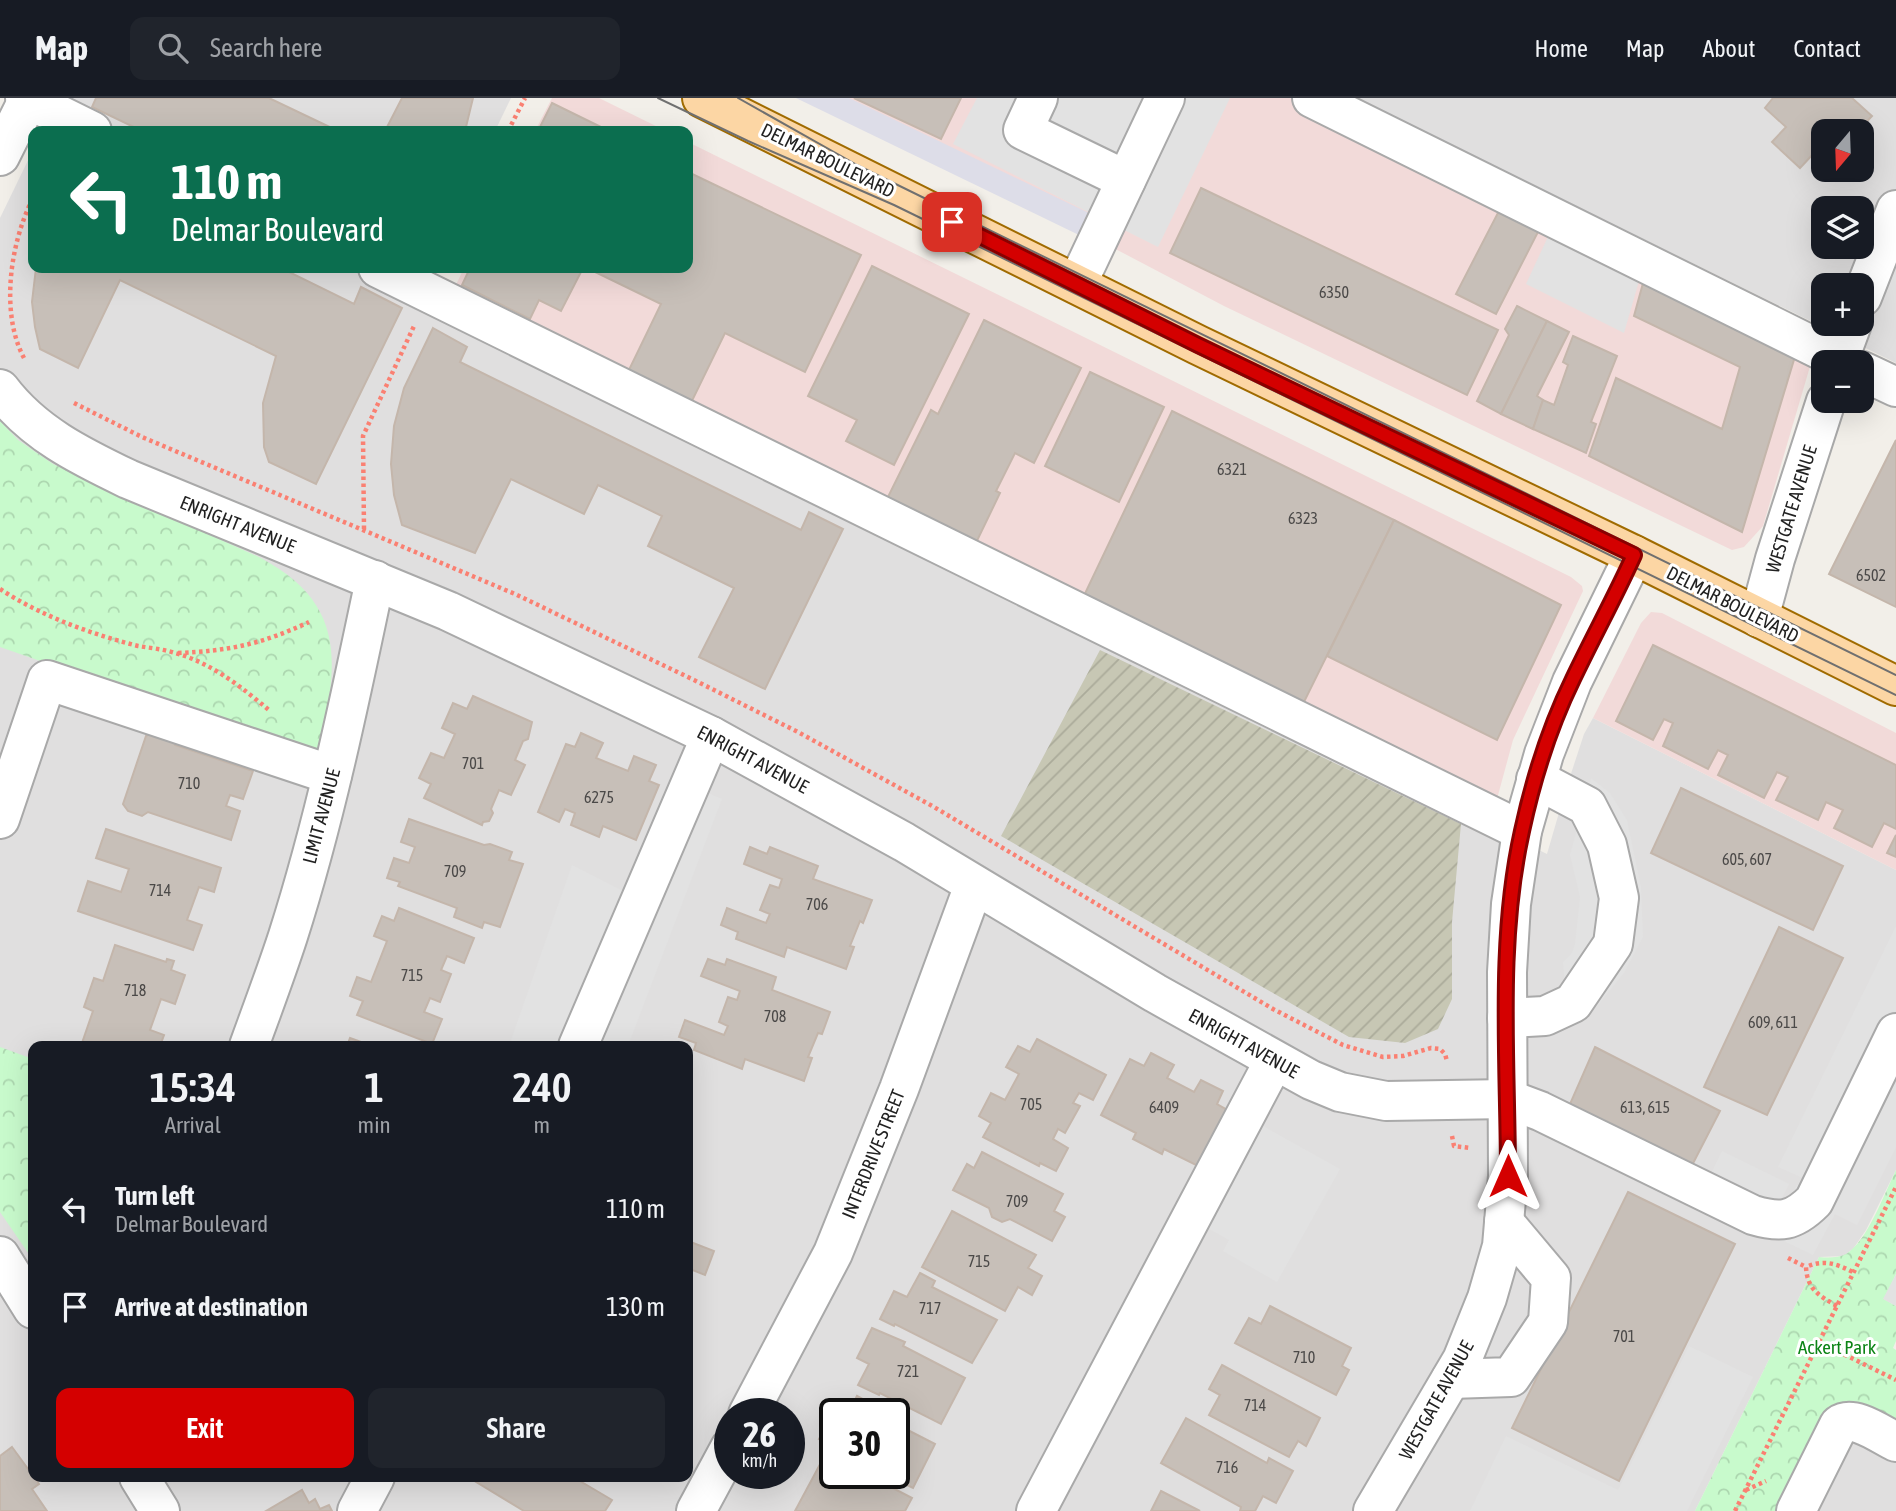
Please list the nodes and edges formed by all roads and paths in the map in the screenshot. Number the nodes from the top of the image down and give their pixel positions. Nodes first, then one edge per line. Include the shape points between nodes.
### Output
1 (525, 98) edge
2 (702, 98) edge
3 (1038, 98) edge
4 (1165, 98) edge
5 (1312, 98) edge
6 (27, 99) edge
7 (83, 126) edge
8 (511, 126) edge
9 (0, 156) edge
10 (1126, 180) junction
11 (1896, 210) edge
12 (389, 273) edge
13 (1871, 273) edge
14 (1077, 284) junction
15 (429, 292) junction
16 (1818, 350) edge
17 (1874, 377) edge
18 (1896, 387) edge
19 (0, 389) edge
20 (1822, 413) edge
21 (364, 529) dead end
22 (1634, 555) junction
23 (375, 580) junction
24 (0, 589) edge
25 (1759, 618) junction
26 (309, 622) dead end
27 (176, 653) junction
28 (1896, 686) edge
29 (271, 712) dead end
30 (710, 736) junction
31 (332, 775) junction
32 (1536, 779) junction
33 (0, 819) edge
34 (1521, 831) junction
35 (974, 885) junction
36 (1507, 1018) junction
37 (1896, 1033) edge
38 (251, 1041) edge
39 (580, 1041) edge
40 (1274, 1061) junction
41 (1508, 1099) junction
42 (1896, 1187) edge
43 (1504, 1222) junction
44 (0, 1256) edge
45 (1853, 1272) junction
46 (28, 1301) edge
47 (1837, 1306) junction
48 (1819, 1342) junction
49 (1451, 1379) junction
50 (1896, 1381) edge
51 (756, 1398) edge
52 (1896, 1442) edge
53 (714, 1478) edge
54 (142, 1482) edge
55 (372, 1482) edge
56 (160, 1511) edge
57 (357, 1511) edge
58 (696, 1511) edge
59 (1036, 1511) edge
60 (1373, 1511) edge
61 (1735, 1511) edge
62 (1796, 1511) edge

1 - 8 path
2 - 14 main road, DELMAR BOULEVARD
3 - 10 street via 1023,130
4 - 10 street
5 - 16 street
6 - 7 street
6 - 9 street
10 - 14 street
11 - 13 street
12 - 15 street
14 - 22 main road, DELMAR BOULEVARD
15 - 21 path via 363,436
15 - 34 street
17 - 18 street
19 - 23 street, ENRIGHT AVENUE via 39,430 80,455
20 - 25 street, WESTGATE AVENUE
22 - 25 main road, DELMAR BOULEVARD
22 - 32 street, WESTGATE AVENUE via 1572,682
23 - 30 street, ENRIGHT AVENUE via 522,644
23 - 31 street, LIMIT AVENUE
24 - 27 path via 90,631
25 - 28 main road, DELMAR BOULEVARD
26 - 27 path via 243,647
27 - 29 path via 224,677
30 - 35 street, ENRIGHT AVENUE
30 - 39 street
31 - 33 street via 47,680
31 - 38 street, LIMIT AVENUE via 288,936
32 - 34 street, WESTGATE AVENUE
32 - 36 street via 1587,806 1606,845 1619,898 1613,944 1573,1003 1545,1016
34 - 36 street, WESTGATE AVENUE via 1511,904
35 - 40 street, ENRIGHT AVENUE
35 - 51 street, INTERDRIVE STREET via 833,1253
36 - 41 street, WESTGATE AVENUE
37 - 41 street via 1814,1202 1788,1220 1753,1215
40 - 41 street, ENRIGHT AVENUE via 1340,1092 1386,1101
40 - 59 street
41 - 43 street, WESTGATE AVENUE
42 - 45 path
43 - 49 street, WESTGATE AVENUE via 1487,1298
43 - 49 street via 1551,1278 1548,1322 1511,1377
44 - 46 street
45 - 47 path
45 - 47 path via 1832,1263 1806,1267 1815,1293
47 - 48 path
48 - 50 path
48 - 61 path
49 - 60 street, WESTGATE AVENUE
52 - 62 street via 1844,1421
53 - 58 street
54 - 56 street
55 - 57 street

